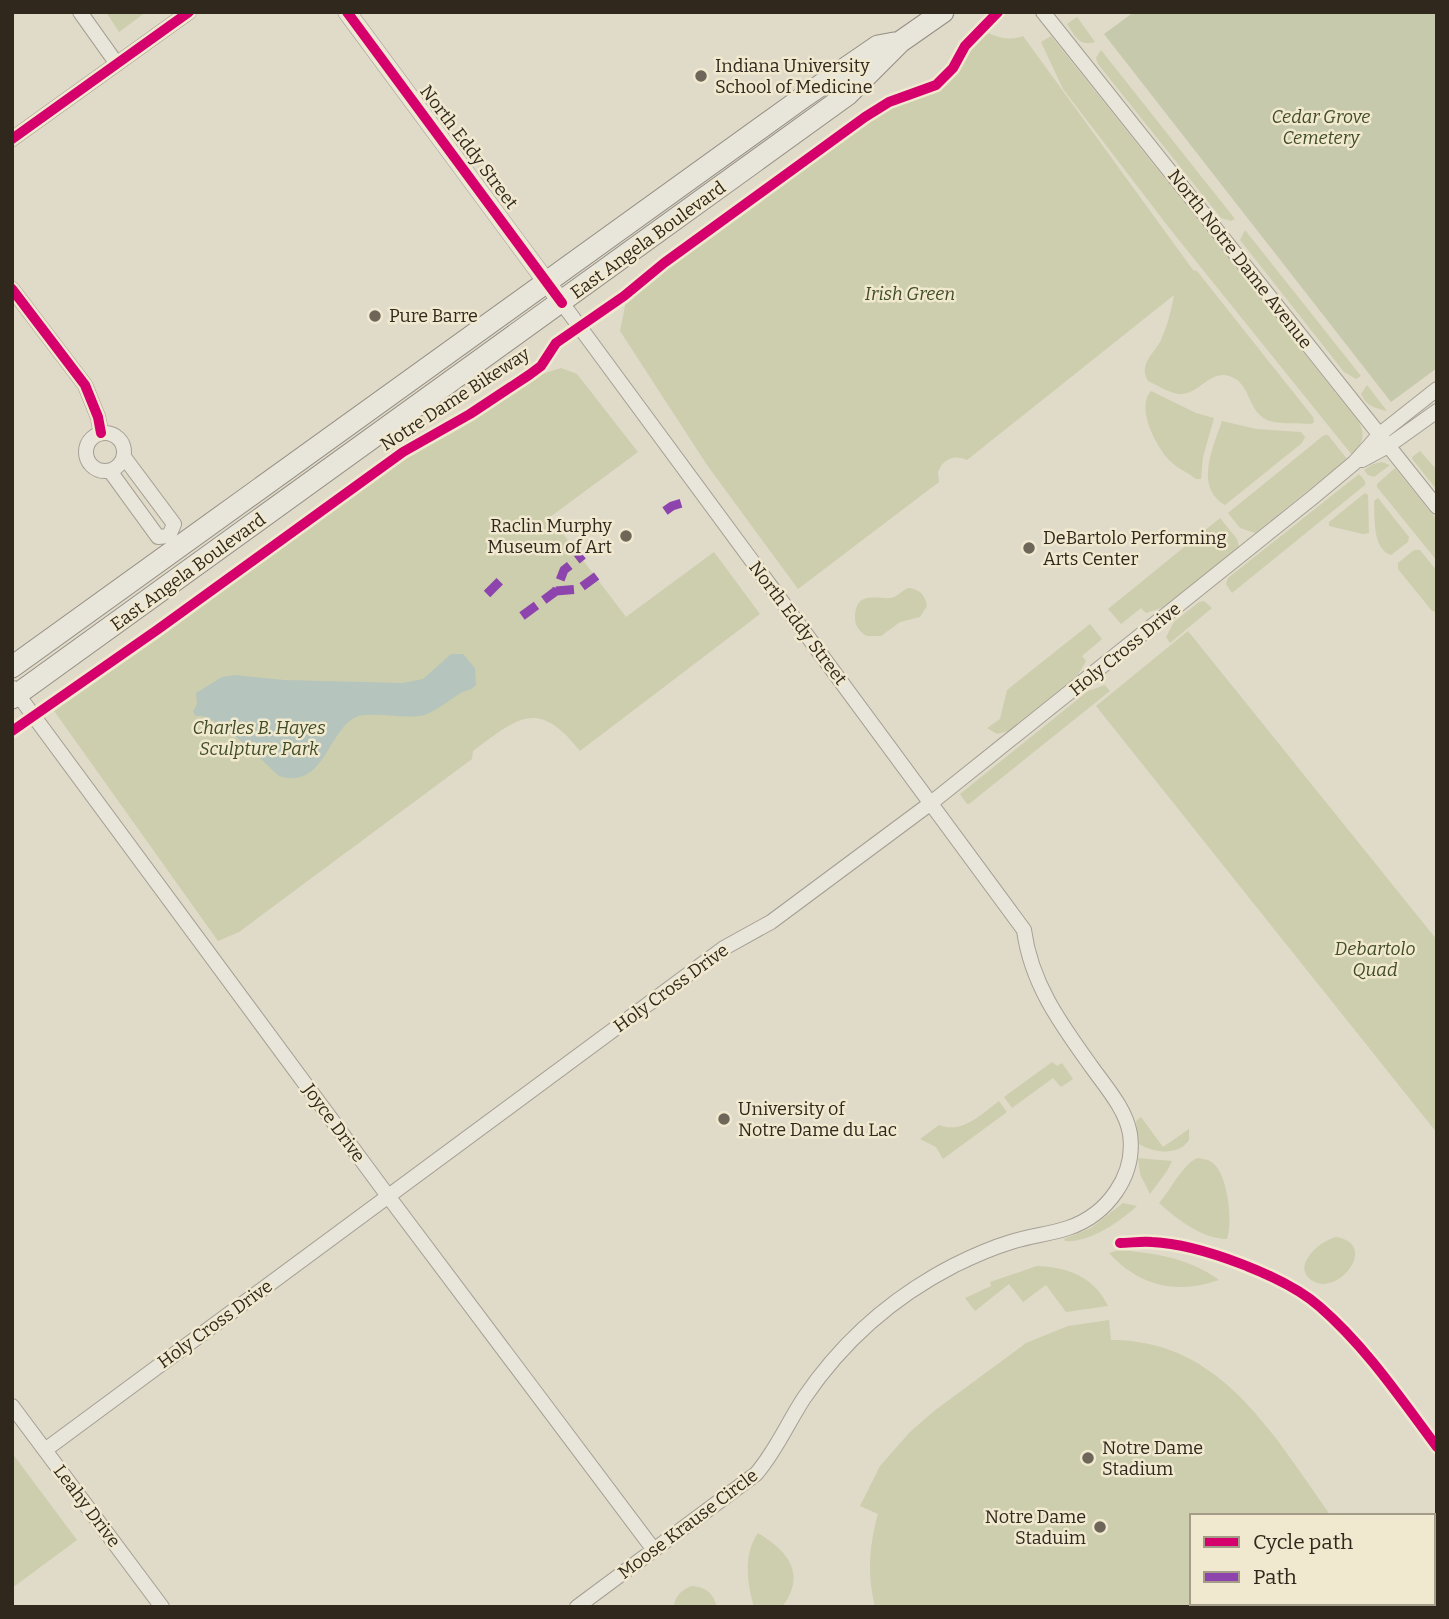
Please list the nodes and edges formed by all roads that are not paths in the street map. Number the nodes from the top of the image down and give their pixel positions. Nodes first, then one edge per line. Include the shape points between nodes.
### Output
1 (80, 12) edge
2 (189, 12) edge
3 (347, 12) edge
4 (943, 12) edge
5 (1043, 12) edge
6 (900, 43) junction
7 (117, 64) junction
8 (12, 139) edge
9 (547, 281) junction
10 (12, 289) edge
11 (562, 303) junction
12 (1437, 389) edge
13 (1437, 411) edge
14 (101, 433) junction
15 (1384, 440) junction
16 (124, 457) junction
17 (110, 471) junction
18 (1437, 507) edge
19 (174, 542) junction
20 (12, 667) edge
21 (14, 693) edge
22 (931, 803) junction
23 (1024, 930) joint
24 (388, 1196) junction
25 (12, 1406) edge
26 (45, 1450) junction
27 (654, 1550) junction
28 (162, 1607) edge
29 (578, 1607) edge

1 - 7 street
2 - 7 street
3 - 9 street, North Eddy Street
4 - 6 main road, East Angela Boulevard
5 - 15 street, North Notre Dame Avenue
6 - 9 main road, East Angela Boulevard via 878,46
6 - 11 main road, East Angela Boulevard via 847,95
7 - 8 street
9 - 11 street, North Eddy Street
9 - 19 main road, East Angela Boulevard
10 - 14 street via 85,385
11 - 21 main road, East Angela Boulevard
11 - 22 street, North Eddy Street
12 - 15 street, Holy Cross Drive
13 - 15 street, Holy Cross Drive
14 - 16 street via 117,437 124,446
14 - 17 street via 88,443 87,459 94,468
15 - 18 street, North Notre Dame Avenue
15 - 22 street, Holy Cross Drive
16 - 17 street
16 - 19 street via 174,524
17 - 19 street via 158,537
19 - 20 main road, East Angela Boulevard
21 - 24 street, Joyce Drive
22 - 23 street, North Eddy Street
22 - 24 street, Holy Cross Drive via 771,922 724,948
23 - 27 street, Moose Krause Circle via 1044,997 1117,1102 1130,1133 1119,1190 1083,1221 985,1252 898,1300 839,1353 805,1396 756,1474
24 - 26 street, Holy Cross Drive
24 - 27 street, Joyce Drive
25 - 26 street, Leahy Drive
26 - 28 street, Leahy Drive
27 - 29 street, Moose Krause Circle

